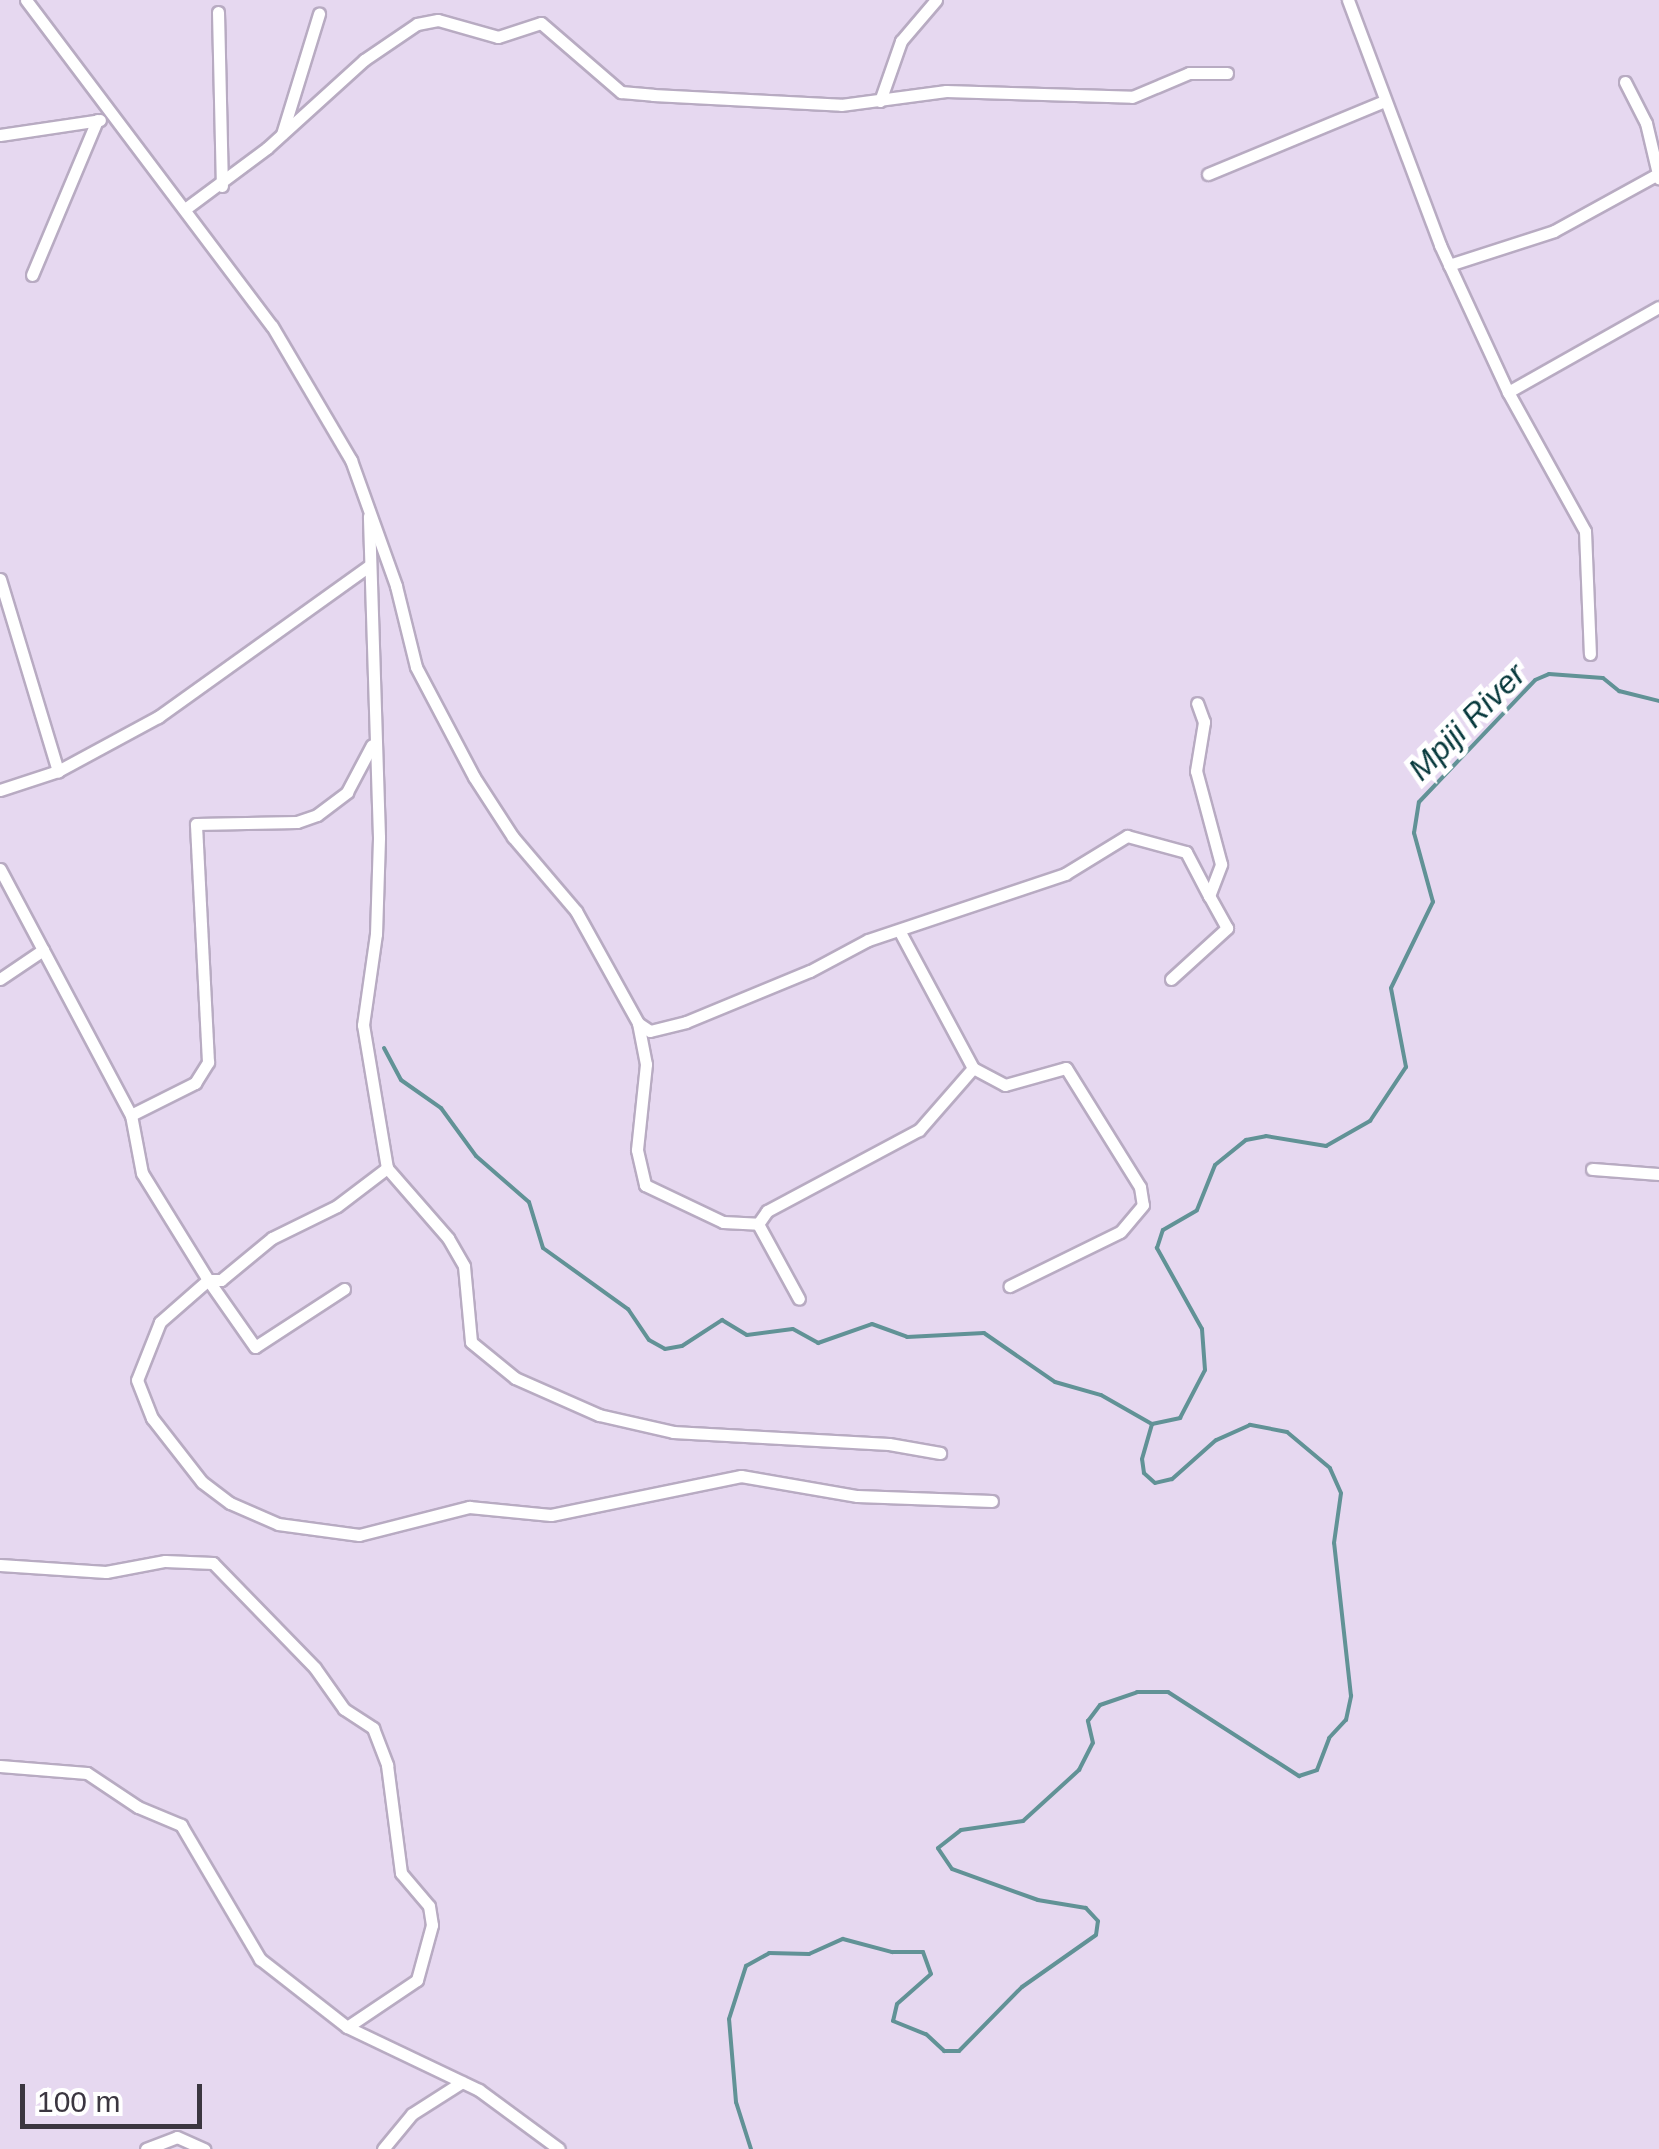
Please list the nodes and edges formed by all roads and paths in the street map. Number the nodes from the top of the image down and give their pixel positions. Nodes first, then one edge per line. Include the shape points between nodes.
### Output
1 (26, 0) edge
2 (936, 0) edge
3 (1348, 0) edge
4 (218, 12) dead end
5 (318, 14) dead end
6 (1227, 73) dead end
7 (1626, 82) dead end
8 (880, 101) junction
9 (1384, 101) junction
10 (111, 117) junction
11 (97, 120) junction
12 (0, 134) edge
13 (282, 134) junction
14 (1208, 174) dead end
15 (1657, 177) edge
16 (222, 186) junction
17 (185, 209) junction
18 (1449, 265) junction
19 (32, 275) dead end
20 (1659, 307) edge
21 (1508, 392) junction
22 (368, 501) junction
23 (370, 566) junction
24 (0, 579) edge
25 (1590, 654) dead end
26 (1198, 703) dead end
27 (374, 742) junction
28 (58, 771) junction
29 (0, 790) edge
30 (0, 869) edge
31 (1210, 896) junction
32 (900, 932) junction
33 (43, 950) junction
34 (0, 979) edge
35 (1171, 979) dead end
36 (638, 1024) junction
37 (973, 1068) junction
38 (131, 1116) junction
39 (388, 1168) junction
40 (1592, 1169) dead end
41 (1659, 1174) edge
42 (758, 1224) junction
43 (208, 1280) junction
44 (1010, 1286) dead end
45 (344, 1289) dead end
46 (800, 1299) dead end
47 (940, 1454) dead end
48 (992, 1501) dead end
49 (0, 1566) edge
50 (0, 1766) edge
51 (348, 2027) junction
52 (462, 2082) junction
53 (146, 2149) edge
54 (204, 2149) edge
55 (383, 2149) edge
56 (559, 2149) edge

1 - 10 street
2 - 8 street via 901,40
3 - 9 street
4 - 16 street
5 - 13 street
6 - 8 street via 1190,73 1132,96 946,92
7 - 15 street via 1646,123
8 - 13 street via 842,105 621,92 540,23 498,37 438,20 389,42
9 - 14 street
9 - 18 street
10 - 11 street
10 - 17 street
11 - 12 street
11 - 19 street
13 - 16 street
15 - 18 street via 1554,231
16 - 17 street
17 - 22 street via 282,342
18 - 21 street
20 - 21 street
21 - 25 street via 1585,531
22 - 23 street
22 - 36 street via 416,667 474,777 512,837 576,910
23 - 27 street
23 - 28 street via 158,717
24 - 28 street
26 - 31 street via 1204,722 1196,771 1221,864
27 - 38 street via 347,792 316,815 297,822 196,824 208,1062 195,1083
27 - 39 street via 376,934 364,1025
28 - 29 street
30 - 33 street
31 - 32 street via 1186,852 1126,836 1065,874
31 - 35 street via 1227,928 1224,936 1185,960
32 - 36 street via 868,940 686,1022 650,1031
32 - 37 street
33 - 34 street
33 - 38 street
36 - 42 street via 646,1064 638,1150 645,1185 723,1222
37 - 42 street via 919,1130 767,1211
37 - 44 street via 1005,1084 1066,1068 1142,1196 1136,1218 1120,1232
38 - 43 street via 142,1173
39 - 43 street via 337,1206 272,1238 222,1280
39 - 47 street via 464,1266 470,1342 515,1378 599,1415 673,1432 889,1444
40 - 41 street
42 - 46 street
43 - 45 street via 254,1347
43 - 48 street via 160,1322 138,1391 202,1482 230,1503 291,1528 360,1535 469,1508 551,1515 741,1476 856,1496
49 - 51 street via 106,1572 164,1560 212,1564 315,1668 344,1709 373,1728 387,1764 402,1873 429,1906 432,1925 417,1980
50 - 51 street via 87,1772 138,1807 181,1825 256,1956
51 - 52 street
52 - 55 street via 412,2114
52 - 56 street
53 - 54 street via 177,2136

